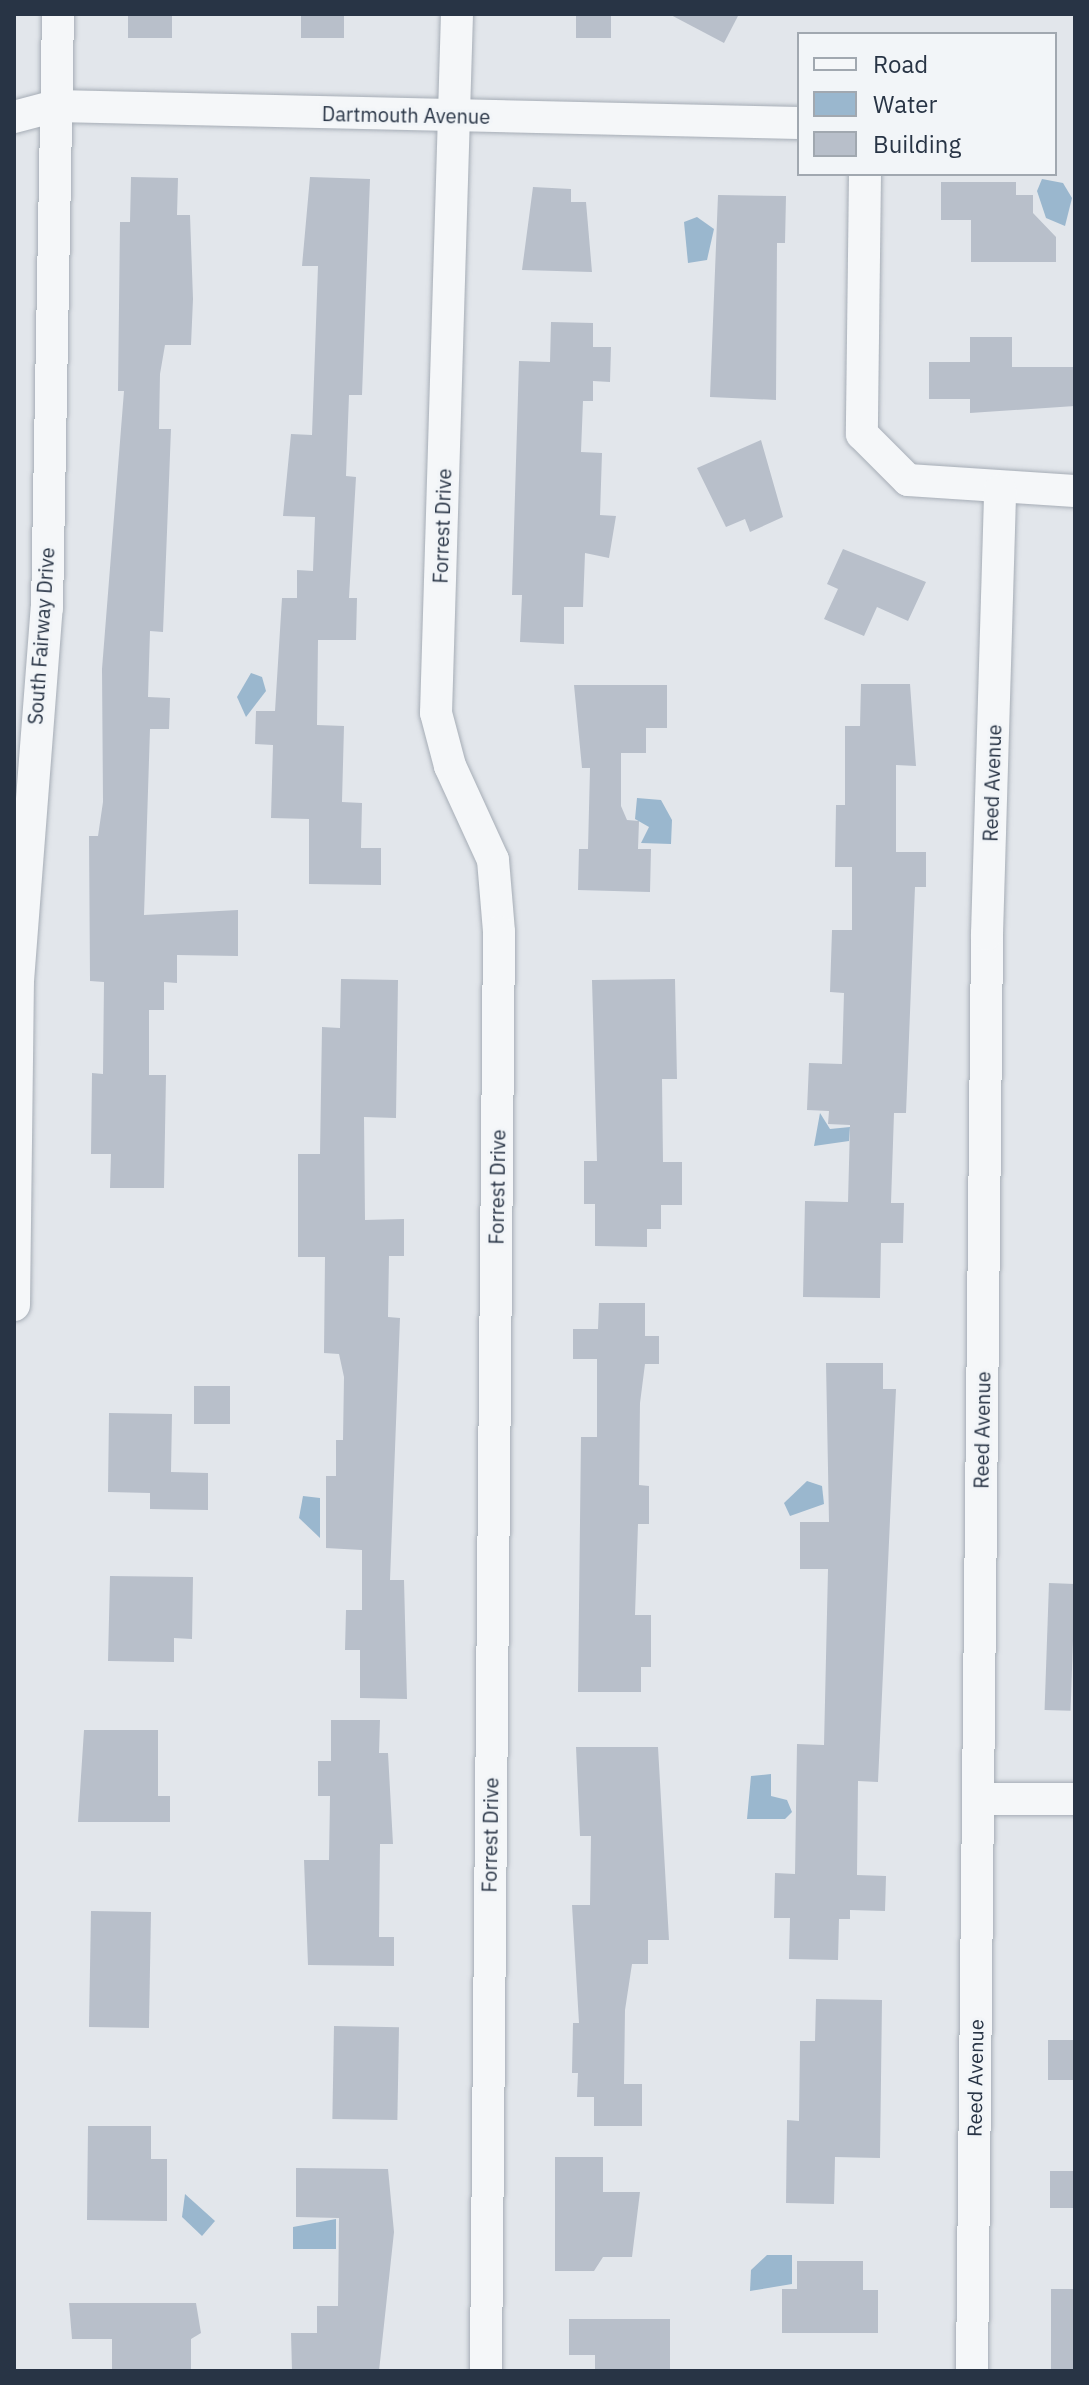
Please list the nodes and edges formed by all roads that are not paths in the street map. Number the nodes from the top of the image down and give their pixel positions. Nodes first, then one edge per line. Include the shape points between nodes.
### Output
1 (58, 14) edge
2 (457, 14) edge
3 (56, 106) junction
4 (14, 117) edge
5 (453, 117) junction
6 (797, 123) edge
7 (865, 176) edge
8 (1000, 490) junction
9 (1075, 491) edge
10 (25, 697) edge
11 (14, 1305) edge
12 (978, 1799) junction
13 (1075, 1799) edge
14 (486, 2371) edge
15 (972, 2371) edge

1 - 3 street, South Fairway Drive
2 - 5 street, Forrest Drive
3 - 4 street, Dartmouth Avenue
3 - 5 street, Dartmouth Avenue
3 - 10 street, South Fairway Drive via 47,608
5 - 6 street, Dartmouth Avenue
5 - 14 street, Forrest Drive via 436,713 450,766 493,860 499,932
7 - 8 street via 862,434 908,480
8 - 9 street
8 - 12 street, Reed Avenue
10 - 11 street, South Fairway Drive
12 - 13 street
12 - 15 street, Reed Avenue

